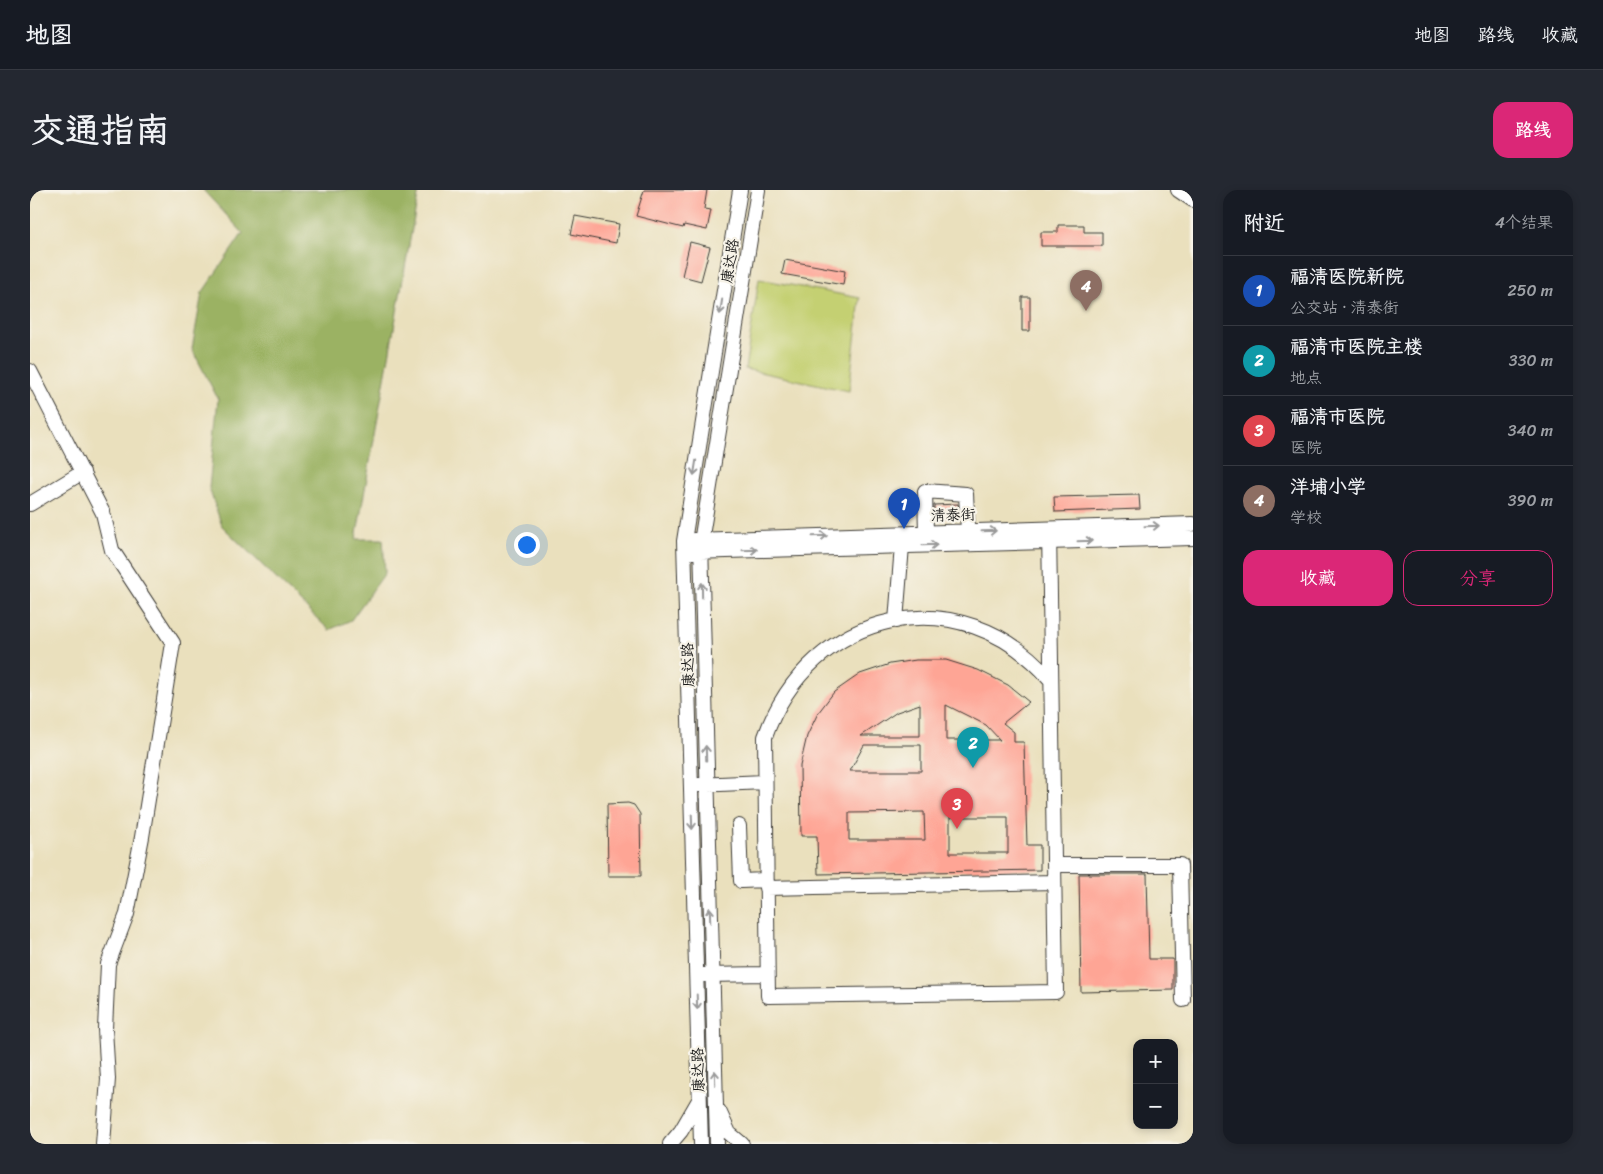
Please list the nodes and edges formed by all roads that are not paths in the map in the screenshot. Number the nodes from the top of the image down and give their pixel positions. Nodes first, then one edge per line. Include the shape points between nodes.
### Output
1 (740, 190) edge
2 (758, 190) edge
3 (1178, 190) edge
4 (1193, 200) edge
5 (30, 370) edge
6 (83, 472) junction
7 (30, 504) edge
8 (1193, 524) edge
9 (968, 531) junction
10 (926, 532) junction
11 (1049, 535) junction
12 (1193, 538) edge
13 (701, 545) junction
14 (902, 546) junction
15 (684, 547) junction
16 (896, 621) junction
17 (1051, 680) junction
18 (764, 782) junction
19 (707, 784) junction
20 (691, 785) junction
21 (739, 826) dead end
22 (1054, 865) junction
23 (1054, 882) junction
24 (766, 884) junction
25 (712, 974) junction
26 (767, 974) junction
27 (696, 975) junction
28 (1183, 1000) dead end
29 (715, 1098) junction
30 (700, 1099) junction
31 (103, 1144) edge
32 (670, 1144) edge
33 (701, 1144) edge
34 (717, 1144) edge
35 (742, 1144) edge

1 -> 15 street, 康达路
2 - 13 street, 康达路
3 - 4 street
5 - 6 street
6 - 7 street
6 - 31 street via 103,513 112,550 173,643 127,914 108,964 105,1029 108,1079
11 -> 8 street, 清泰街
9 - 10 street, 清泰街
9 - 10 street via 966,494 925,492
9 -> 11 street, 清泰街
13 -> 10 street, 清泰街
11 -> 12 street, 清泰街
14 -> 11 street, 清泰街
11 - 17 street
13 -> 14 street, 清泰街
13 - 15 street, 清泰街
19 -> 13 street, 康达路
14 - 16 street
15 - 20 street, 康达路
16 - 17 street via 946,618 979,627 1034,660
16 - 18 street via 845,638 825,651 790,686 772,716 765,737
17 - 22 street
18 - 19 street
18 - 24 street
19 - 20 street
25 -> 19 street, 康达路
20 -> 27 street, 康达路
21 - 24 street via 741,881
22 - 23 street
22 - 28 street via 1180,865
23 - 24 street
23 - 26 street via 1056,992 768,996
24 - 26 street
25 - 26 street
25 - 27 street
29 -> 25 street, 康达路
27 -> 30 street, 康达路
29 - 34 street, 康达路
29 - 35 street via 721,1118
30 - 32 street
30 - 33 street, 康达路

